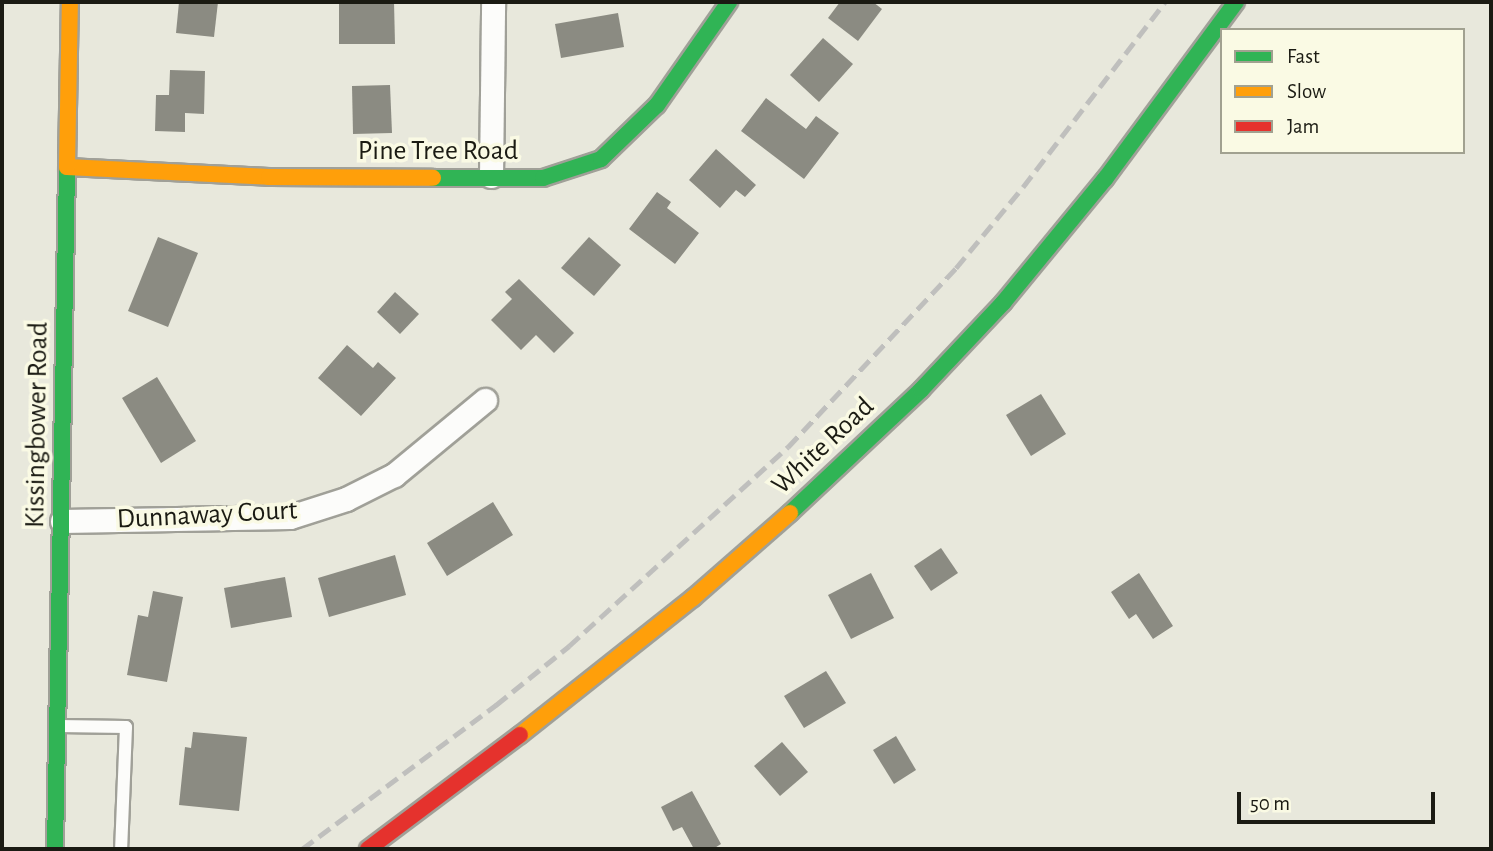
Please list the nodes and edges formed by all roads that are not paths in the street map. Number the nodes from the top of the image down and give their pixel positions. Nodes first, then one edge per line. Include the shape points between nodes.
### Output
1 (70, 2) edge
2 (494, 2) edge
3 (729, 2) edge
4 (1236, 2) edge
5 (67, 167) junction
6 (491, 176) junction
7 (485, 400) dead end
8 (62, 521) junction
9 (59, 726) junction
10 (55, 849) edge
11 (121, 849) edge
12 (368, 849) edge

1 - 5 street, Kissingbower Road
2 - 6 street
3 - 6 street, Pine Tree Road via 657,105 601,159 543,178
4 - 12 street, White Road via 1105,179 1003,303 921,390 693,598 572,697
5 - 6 street, Pine Tree Road via 269,177
5 - 8 street, Kissingbower Road
7 - 8 street, Dunnaway Court via 394,474 346,499 290,517
8 - 9 street, Kissingbower Road
9 - 10 street, Kissingbower Road
9 - 11 lane via 126,727

